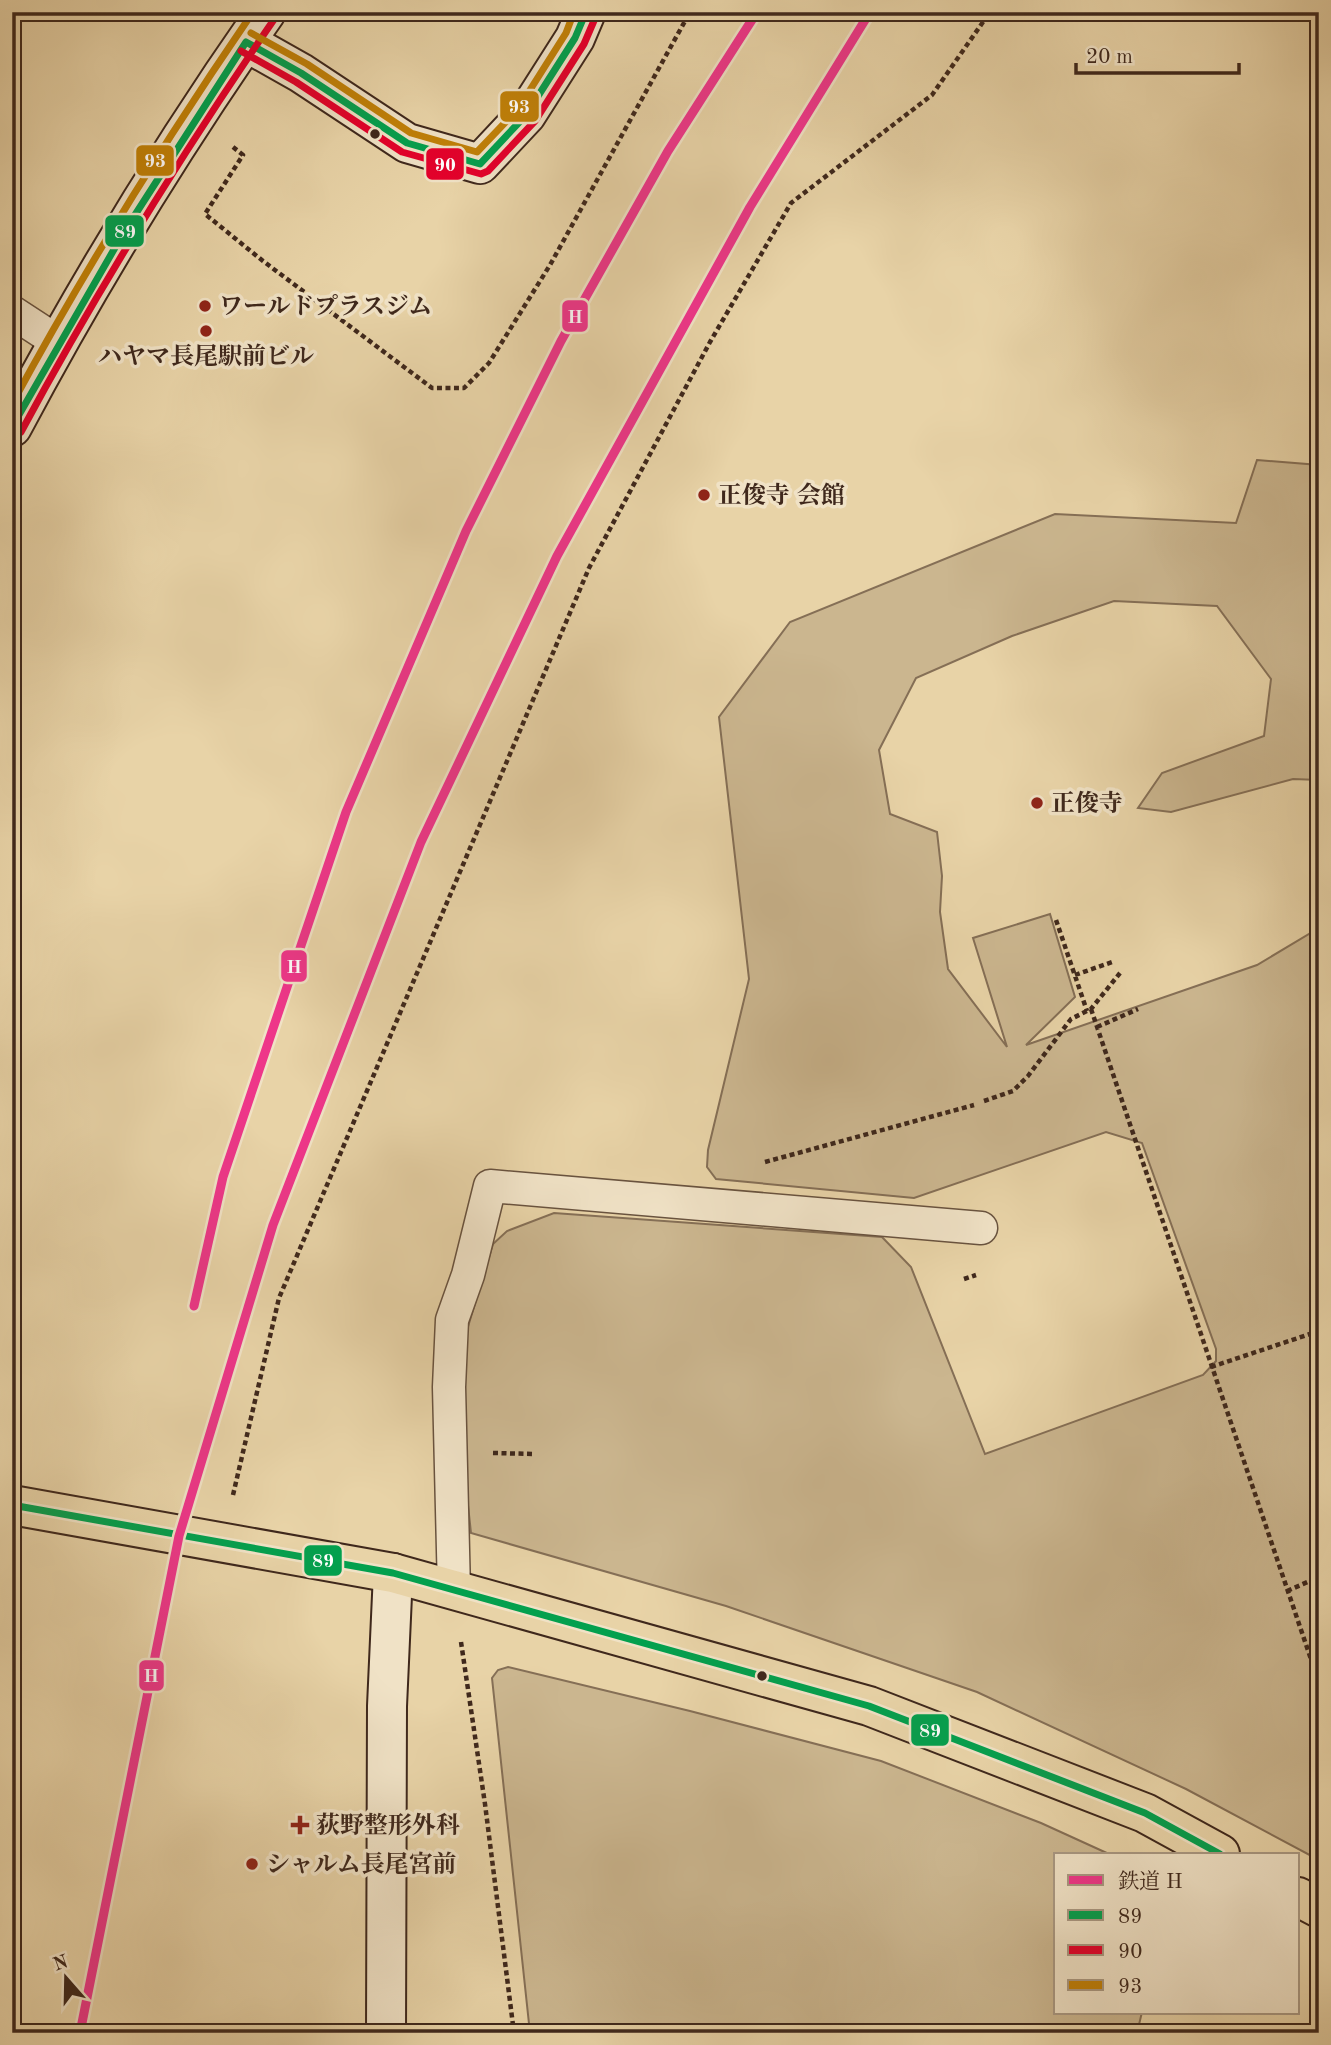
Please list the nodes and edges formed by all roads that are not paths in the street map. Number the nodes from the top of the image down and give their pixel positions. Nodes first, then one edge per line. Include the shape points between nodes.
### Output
1 (586, 12) edge
2 (256, 27) edge
3 (12, 312) edge
4 (58, 342) junction
5 (12, 427) edge
6 (981, 1228) dead end
7 (12, 1505) edge
8 (393, 1573) junction
9 (454, 1591) junction
10 (1218, 1853) edge
11 (1300, 1898) edge
12 (1319, 1908) edge
13 (386, 2033) edge

1 - 2 street via 575,38 526,115 480,164 407,143 301,73
2 - 4 street via 191,122
3 - 4 lane
4 - 5 street
6 - 9 lane via 490,1186 452,1320
7 - 8 main road
8 - 9 main road
8 - 13 street via 387,1706
9 - 10 main road via 869,1706 1144,1813
11 - 12 main road

